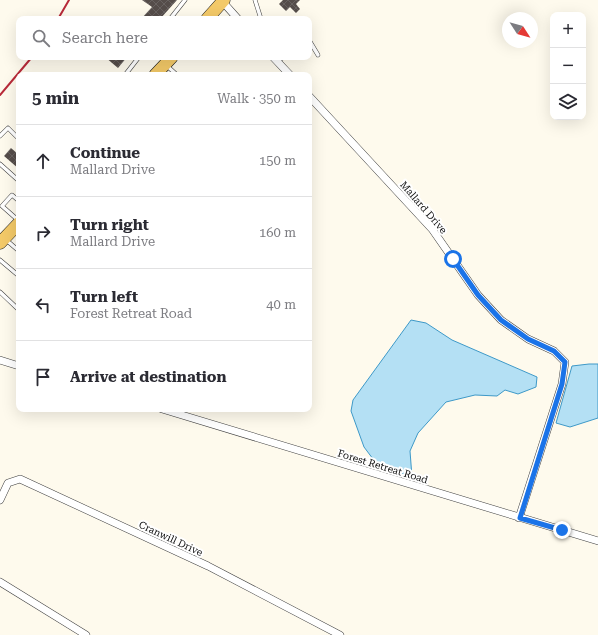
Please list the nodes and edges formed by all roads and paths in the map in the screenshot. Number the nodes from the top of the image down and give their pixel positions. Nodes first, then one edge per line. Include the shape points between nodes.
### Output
1 (185, 0) edge
2 (254, 0) edge
3 (223, 1) edge
4 (172, 16) edge
5 (210, 16) edge
6 (236, 16) edge
7 (260, 16) edge
8 (312, 45) edge
9 (318, 55) dead end
10 (137, 60) edge
11 (276, 60) edge
12 (169, 61) edge
13 (127, 72) edge
14 (158, 72) edge
15 (175, 72) edge
16 (287, 72) edge
17 (312, 99) edge
18 (0, 136) edge
19 (16, 136) edge
20 (0, 164) edge
21 (16, 178) edge
22 (16, 198) edge
23 (16, 223) edge
24 (16, 227) edge
25 (2, 238) edge
26 (16, 249) edge
27 (0, 260) edge
28 (16, 273) edge
29 (0, 292) edge
30 (16, 307) edge
31 (0, 360) edge
32 (16, 365) edge
33 (172, 412) edge
34 (0, 500) edge
35 (520, 518) junction
36 (598, 541) edge
37 (0, 582) edge
38 (86, 635) edge
39 (340, 635) edge

1 - 4 lane
2 - 7 lane
3 - 5 main road
3 - 6 street
8 - 9 lane
10 - 13 lane
11 - 16 street
12 - 14 main road
12 - 15 lane
17 - 35 street, Mallard Drive via 432,229 478,295 501,320 528,339 554,351 565,362 562,384
18 - 19 lane via 8,128
20 - 21 lane
22 - 23 lane via 12,194 2,206
24 - 25 main road
25 - 26 lane
27 - 28 lane
29 - 30 lane
31 - 32 street
33 - 35 street, Forest Retreat Road
34 - 39 street, Cranwill Drive via 8,483 20,479 208,566
35 - 36 street, Forest Retreat Road
37 - 38 street

